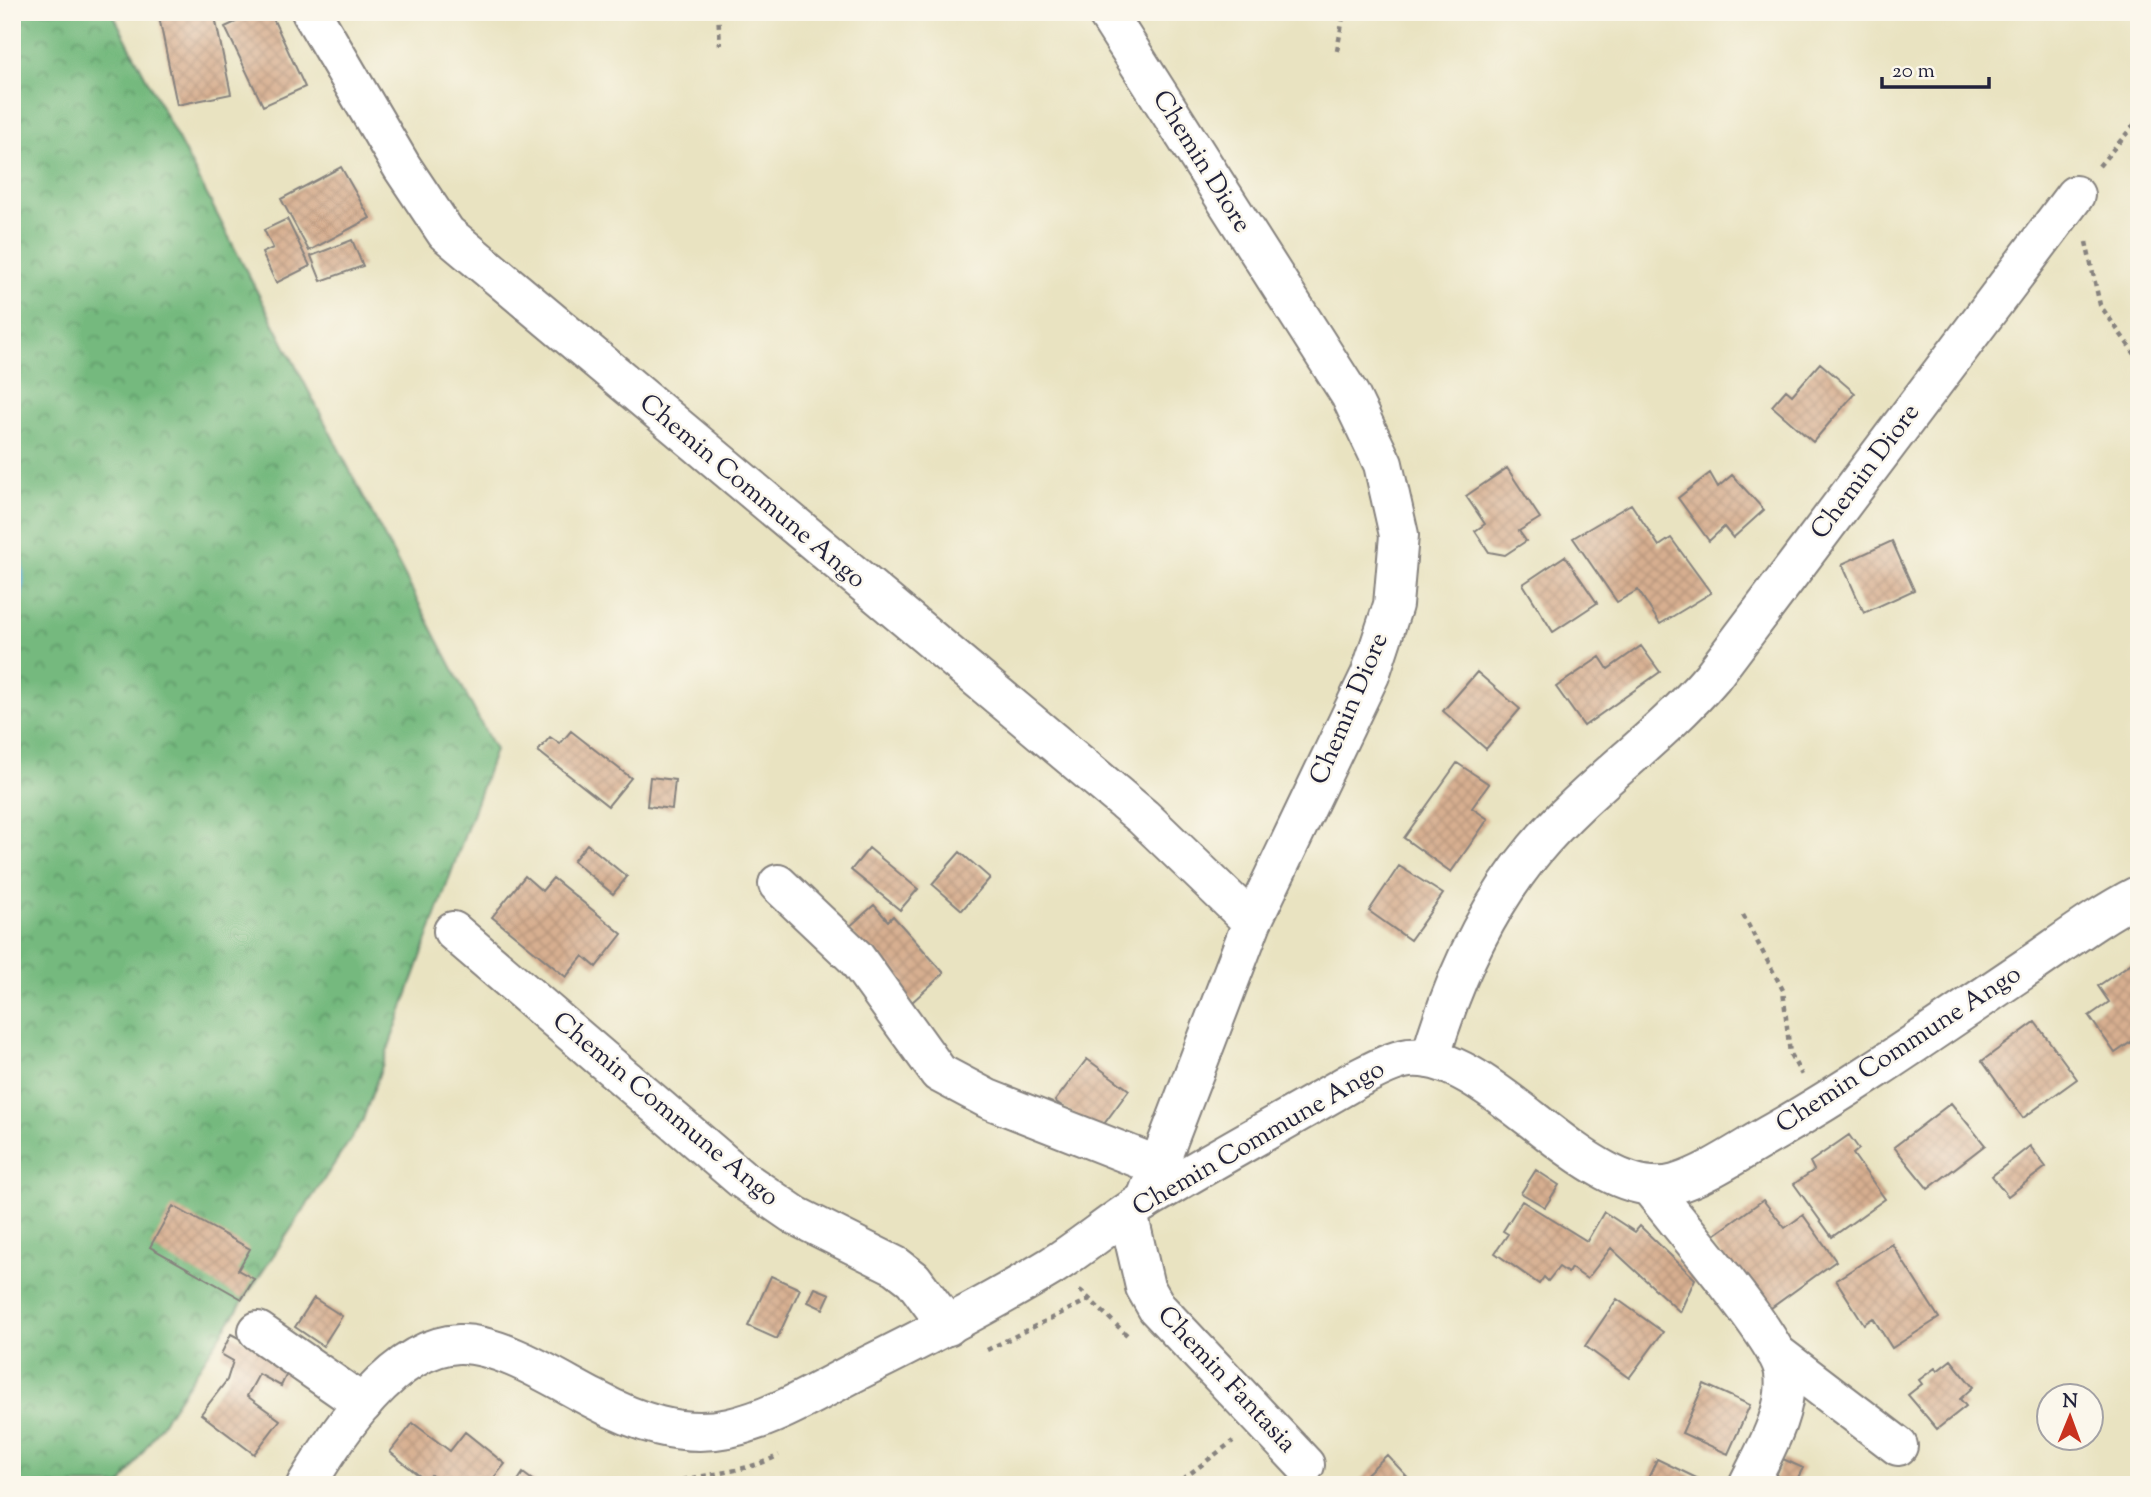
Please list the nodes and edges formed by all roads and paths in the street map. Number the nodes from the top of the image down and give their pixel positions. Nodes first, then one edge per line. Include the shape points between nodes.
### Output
1 (311, 12) edge
2 (718, 12) edge
3 (1106, 12) edge
4 (1344, 12) edge
5 (720, 45) dead end
6 (1337, 51) dead end
7 (2139, 119) edge
8 (2075, 195) junction
9 (2139, 360) edge
10 (778, 884) dead end
11 (2139, 895) edge
12 (1743, 915) dead end
13 (1252, 922) junction
14 (453, 932) dead end
15 (1430, 1059) junction
16 (1819, 1106) junction
17 (1156, 1165) junction
18 (1650, 1187) junction
19 (1136, 1207) junction
20 (948, 1326) junction
21 (258, 1331) dead end
22 (1776, 1353) junction
23 (363, 1404) junction
24 (1235, 1440) dead end
25 (1898, 1447) dead end
26 (1305, 1465) dead end
27 (306, 1485) edge
28 (1175, 1485) edge
29 (1748, 1485) edge

1 - 13 street, Chemin Commune Ango via 423,202 453,240 1143,817
2 - 5 path
3 - 13 street, Chemin Diore via 1350,395 1383,464 1399,535 1393,605 1370,675
4 - 6 path
7 - 8 path
8 - 9 path via 2100,305
8 - 15 street, Chemin Diore via 1712,677 1654,738 1569,814 1515,875 1464,962
10 - 17 street, Chemin Commune Ango via 856,958 939,1073 988,1099
11 - 16 street, Chemin Commune Ango
12 - 16 path via 1783,990 1790,1054
13 - 17 street, Chemin Diore
14 - 20 street, Chemin Commune Ango via 742,1179 796,1216 913,1279
15 - 18 street, Chemin Commune Ango via 1476,1080 1591,1162 1626,1181
15 - 19 street, Chemin Commune Ango via 1410,1058 1377,1069
16 - 18 street, Chemin Commune Ango via 1720,1163 1676,1184
17 - 19 street, Chemin Diore
18 - 22 street
19 - 20 street, Chemin Commune Ango via 1054,1265
19 - 26 street, Chemin Fantasia via 1145,1287 1157,1308
20 - 23 street, Chemin Commune Ango via 763,1417 729,1428 658,1427 627,1417 529,1365 459,1344 436,1348 397,1369
21 - 23 street
22 - 25 street
22 - 29 street via 1784,1373 1776,1428
23 - 27 street, Chemin Commune Ango
24 - 28 path

